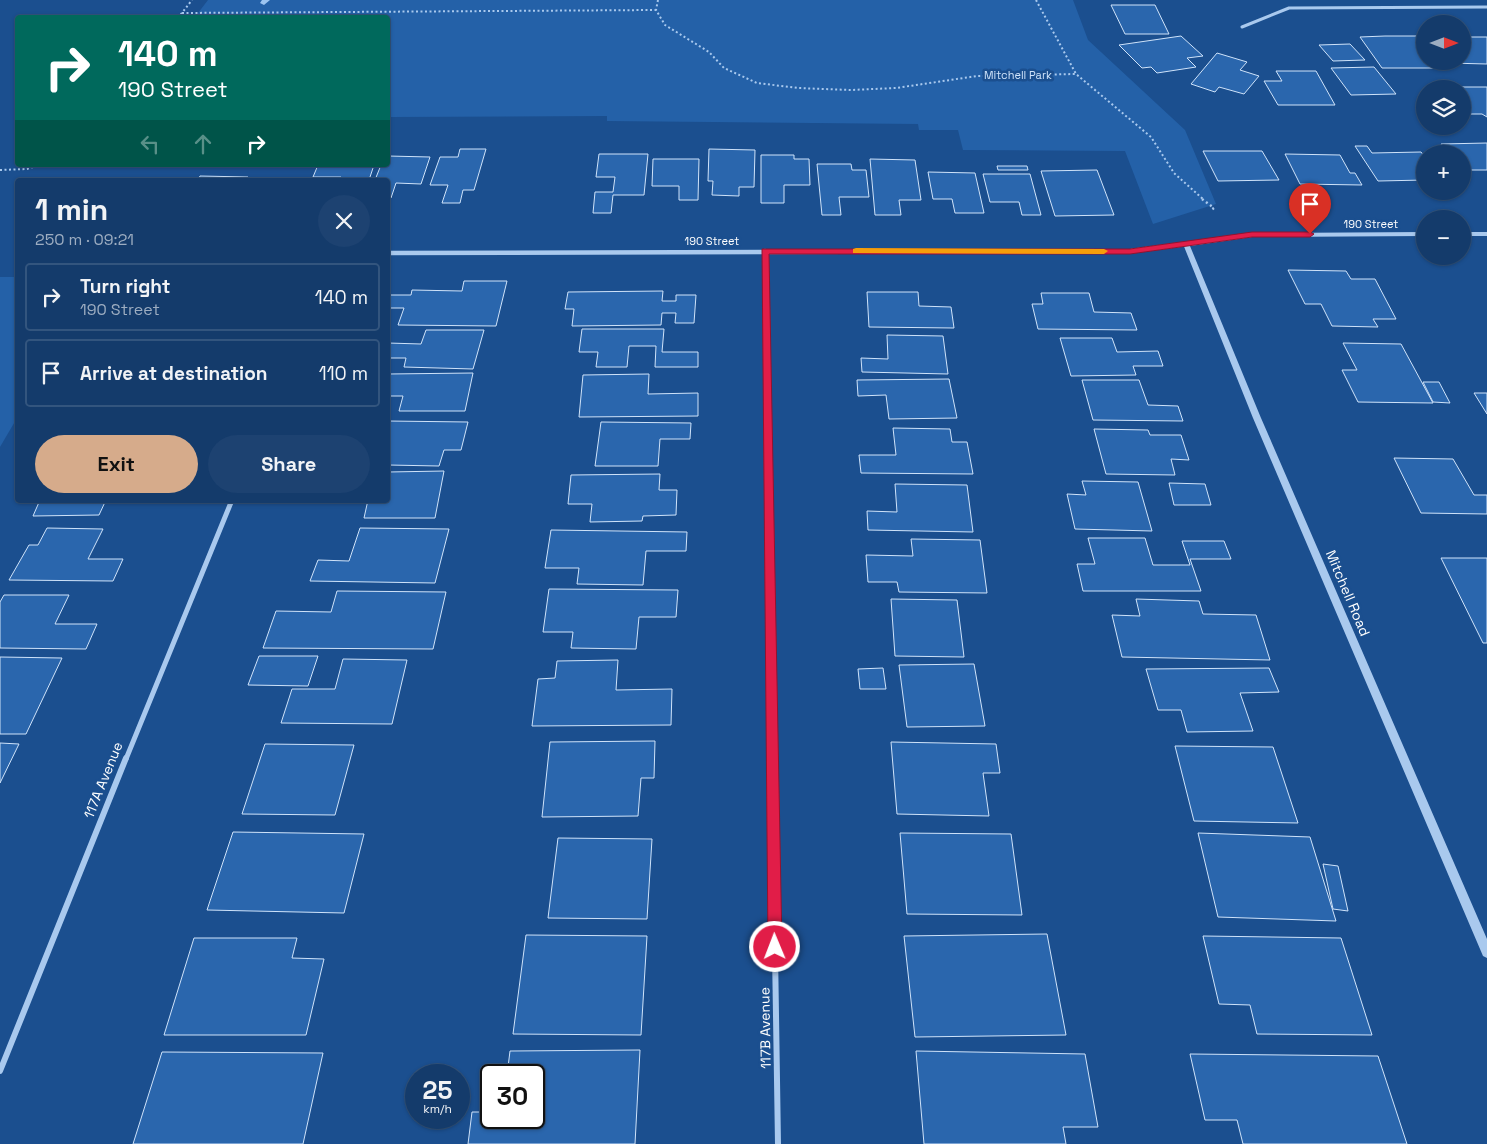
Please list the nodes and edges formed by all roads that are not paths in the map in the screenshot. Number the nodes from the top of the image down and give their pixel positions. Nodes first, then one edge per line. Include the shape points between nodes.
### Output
1 (1487, 7) edge
2 (1242, 27) dead end
3 (1416, 234) edge
4 (1471, 234) edge
5 (1487, 234) edge
6 (1186, 244) junction
7 (765, 251) junction
8 (390, 253) edge
9 (231, 503) edge
10 (1487, 952) edge
11 (0, 1071) edge
12 (778, 1144) edge

1 - 2 street via 1289,8
3 - 6 street, 190 Street via 1252,235
4 - 5 street
6 - 7 street, 190 Street via 1130,251
6 - 10 street, Mitchell Road via 1257,418
7 - 8 street, 190 Street
7 - 12 street, 117B Avenue
9 - 11 street, 117A Avenue

